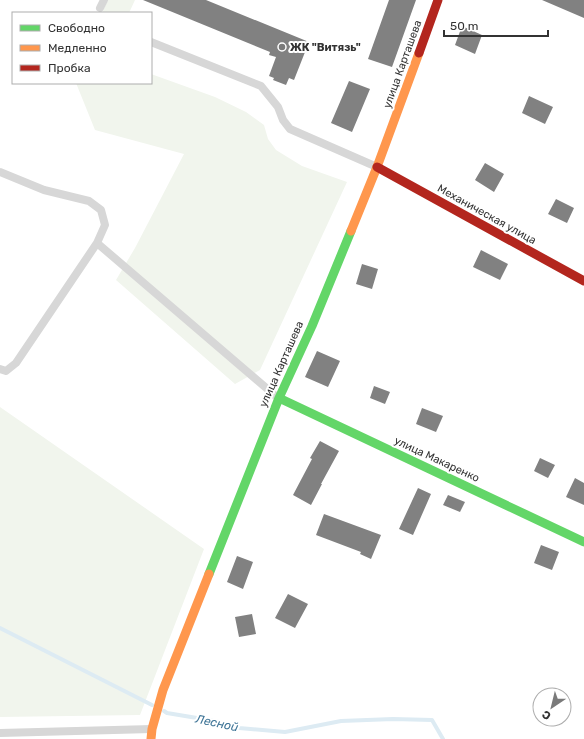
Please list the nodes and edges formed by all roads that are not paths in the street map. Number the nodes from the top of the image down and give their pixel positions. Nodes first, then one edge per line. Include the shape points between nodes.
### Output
1 (104, 0) edge
2 (438, 0) edge
3 (100, 8) dead end
4 (152, 42) edge
5 (378, 167) junction
6 (0, 172) edge
7 (97, 243) junction
8 (584, 281) edge
9 (0, 369) edge
10 (279, 398) junction
11 (584, 542) edge
12 (152, 729) junction
13 (0, 733) edge
14 (151, 739) edge

1 - 3 lane
2 - 5 main road, улица Карташева
4 - 5 lane via 260,86 278,107 290,129
5 - 8 main road, Механическая улица
5 - 10 main road, улица Карташева
6 - 7 lane via 44,190 89,201 101,210 105,225
7 - 9 lane via 16,363 6,371
7 - 10 lane
10 - 11 main road, улица Макаренко
10 - 12 main road, улица Карташева via 163,690
12 - 13 lane
12 - 14 main road, улица Карташева

